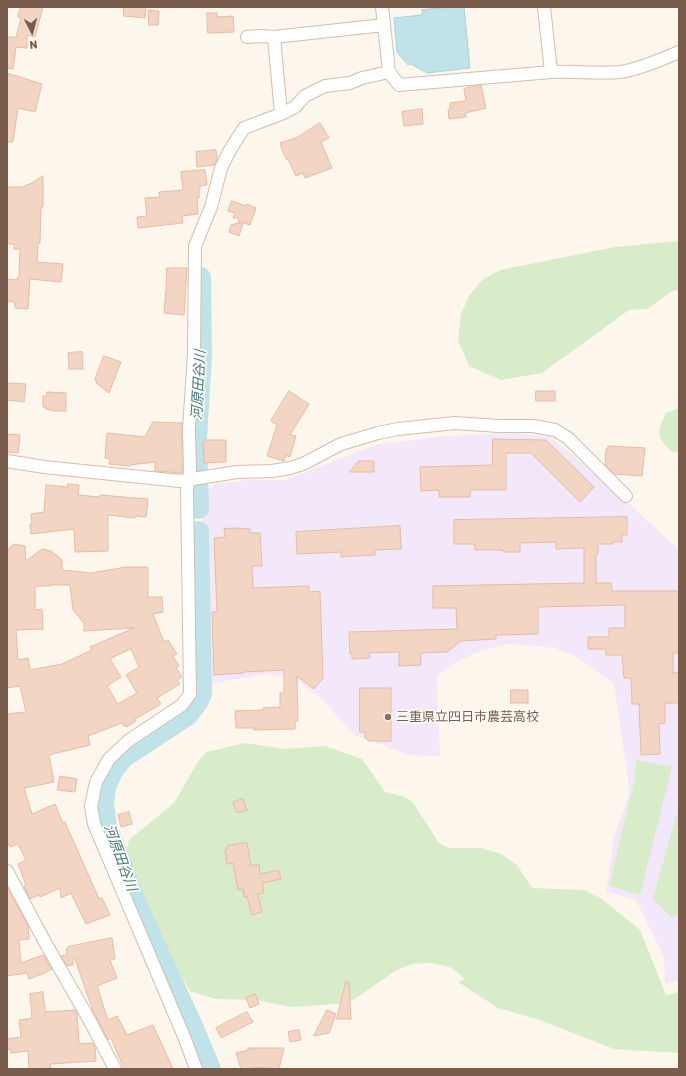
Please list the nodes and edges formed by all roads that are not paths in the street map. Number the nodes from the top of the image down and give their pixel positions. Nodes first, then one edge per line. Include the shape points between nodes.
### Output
1 (382, 7) edge
2 (544, 7) edge
3 (384, 25) junction
4 (247, 37) dead end
5 (274, 37) junction
6 (679, 52) edge
7 (389, 72) junction
8 (551, 72) junction
9 (281, 114) junction
10 (7, 461) edge
11 (194, 479) junction
12 (626, 496) dead end
13 (7, 871) edge
14 (114, 1069) edge
15 (196, 1069) edge

1 - 3 street
2 - 8 street
3 - 5 street
3 - 7 street
4 - 5 street
5 - 9 street
6 - 8 street via 622,72
7 - 8 street via 399,85
7 - 9 street via 350,83 325,86 305,96 294,107
9 - 11 street via 244,128 221,168 211,207 195,246 190,429 190,473
10 - 11 street via 180,481
11 - 12 street via 237,472 290,468 341,444 398,429 455,423 532,426 555,430 568,438
11 - 15 street via 186,489 190,694 182,705 128,741 109,759 96,782 91,806 94,824
13 - 14 street

